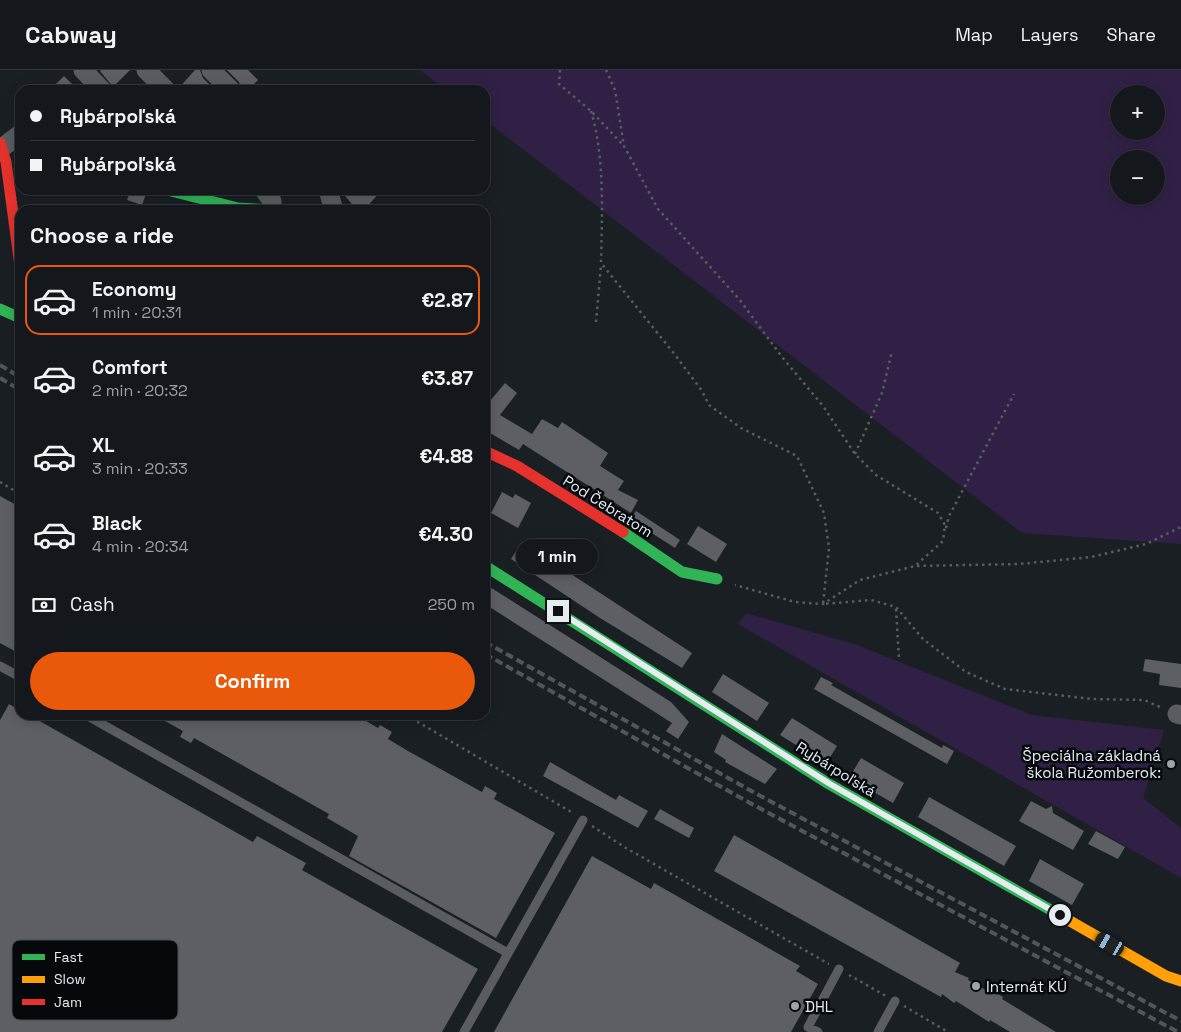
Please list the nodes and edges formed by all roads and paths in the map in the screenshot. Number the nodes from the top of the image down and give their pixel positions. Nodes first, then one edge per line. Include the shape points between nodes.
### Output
1 (83, 70) edge
2 (146, 70) edge
3 (211, 70) edge
4 (560, 70) edge
5 (606, 70) edge
6 (97, 85) edge
7 (161, 85) edge
8 (225, 85) edge
9 (590, 111) junction
10 (15, 136) edge
11 (1, 145) edge
12 (624, 146) junction
13 (198, 195) edge
14 (229, 205) edge
15 (15, 234) edge
16 (601, 263) junction
17 (0, 309) edge
18 (15, 316) edge
19 (596, 322) dead end
20 (892, 352) dead end
21 (1014, 394) dead end
22 (490, 454) edge
23 (855, 454) junction
24 (0, 482) edge
25 (15, 491) edge
26 (1181, 527) edge
27 (943, 541) junction
28 (915, 566) junction
29 (490, 569) edge
30 (717, 579) joint
31 (823, 604) junction
32 (896, 607) junction
33 (899, 658) dead end
34 (0, 666) edge
35 (15, 674) edge
36 (1179, 715) edge
37 (95, 720) edge
38 (414, 720) edge
39 (583, 820) junction
40 (508, 953) junction
41 (839, 969) junction
42 (1181, 981) edge
43 (895, 1001) junction
44 (464, 1032) edge
45 (818, 1032) edge
46 (878, 1032) edge
47 (948, 1032) edge

1 - 6 street
2 - 7 street
3 - 8 street
4 - 9 path via 559,84
5 - 12 path via 615,90
9 - 12 path
9 - 16 path via 598,133
10 - 11 street
11 - 15 street
12 - 23 path via 658,209 739,299 823,406
13 - 14 street
16 - 19 path
16 - 31 path via 676,356 709,405 741,428 797,456 824,513 829,548
17 - 18 street
20 - 23 path via 882,393
21 - 27 path via 949,516
22 - 30 street, Pod Čebratom via 525,471 682,572
23 - 27 path via 876,475 938,513 945,525
24 - 25 path
26 - 28 path via 1146,544 1092,557 1019,564
27 - 28 path
28 - 31 path via 860,580
29 - 42 street, Rybárpoľská via 830,784 1158,971
30 - 31 path via 795,602
31 - 32 path via 871,600
32 - 33 path
32 - 36 path via 922,639 966,672 1005,689 1092,699 1144,700
34 - 35 lane
37 - 40 lane
38 - 39 path
39 - 40 lane
39 - 41 path via 626,848
40 - 44 lane
41 - 43 path
41 - 45 lane via 808,1027
43 - 46 lane
43 - 47 path

